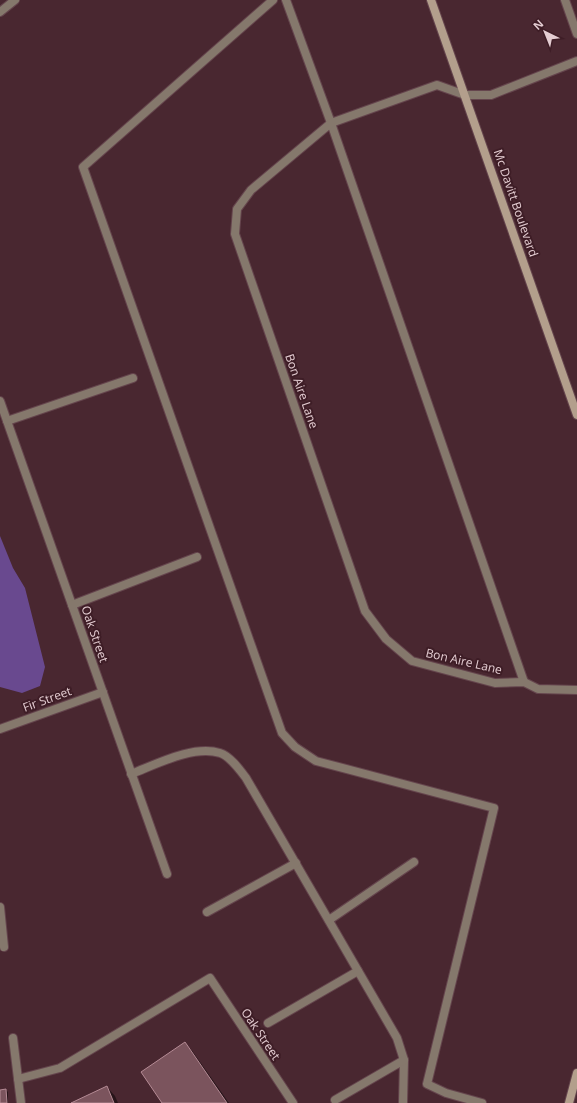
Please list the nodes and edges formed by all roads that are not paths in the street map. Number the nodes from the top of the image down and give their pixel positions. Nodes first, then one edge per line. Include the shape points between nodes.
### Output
1 (15, 0) edge
2 (273, 0) edge
3 (286, 0) edge
4 (431, 0) edge
5 (565, 0) edge
6 (0, 12) edge
7 (577, 34) edge
8 (577, 61) edge
9 (466, 96) junction
10 (332, 123) junction
11 (133, 378) dead end
12 (0, 401) edge
13 (577, 415) edge
14 (7, 421) junction
15 (197, 557) dead end
16 (72, 605) junction
17 (524, 682) junction
18 (577, 690) edge
19 (103, 692) junction
20 (0, 730) edge
21 (131, 774) junction
22 (414, 862) dead end
23 (296, 863) junction
24 (166, 874) dead end
25 (0, 907) edge
26 (207, 912) dead end
27 (329, 920) junction
28 (4, 947) dead end
29 (358, 971) junction
30 (268, 1023) dead end
31 (13, 1038) dead end
32 (404, 1060) junction
33 (577, 1072) edge
34 (18, 1080) junction
35 (335, 1100) dead end
36 (21, 1103) edge
37 (293, 1103) edge
38 (403, 1103) edge
39 (482, 1103) edge
40 (569, 1103) edge

1 - 6 street
2 - 39 street via 83,168 282,733 295,747 316,761 494,808 427,1084 446,1093
3 - 10 street
4 - 9 street, Mc Davitt Boulevard
5 - 7 street
8 - 9 street via 491,95
9 - 10 street, Bon Aire Lane via 437,85
9 - 13 street, Mc Davitt Boulevard
10 - 17 street
10 - 17 street, Bon Aire Lane via 250,190 237,210 235,234 365,611 386,639 412,662 495,683
11 - 14 street
12 - 14 street, Oak Street
14 - 16 street, Oak Street
15 - 16 street
16 - 19 street, Oak Street
17 - 18 street, Bon Aire Lane via 538,689
19 - 20 street, Fir Street
19 - 21 street, Oak Street
21 - 23 street via 193,751 221,753 238,767 246,778
21 - 24 street, Oak Street
22 - 27 street
23 - 26 street
23 - 27 street
25 - 28 street
27 - 29 street
29 - 30 street
29 - 32 street via 397,1038
31 - 34 street
32 - 35 street
32 - 38 street
33 - 40 street
34 - 36 street
34 - 37 street, Oak Street via 60,1068 210,978

